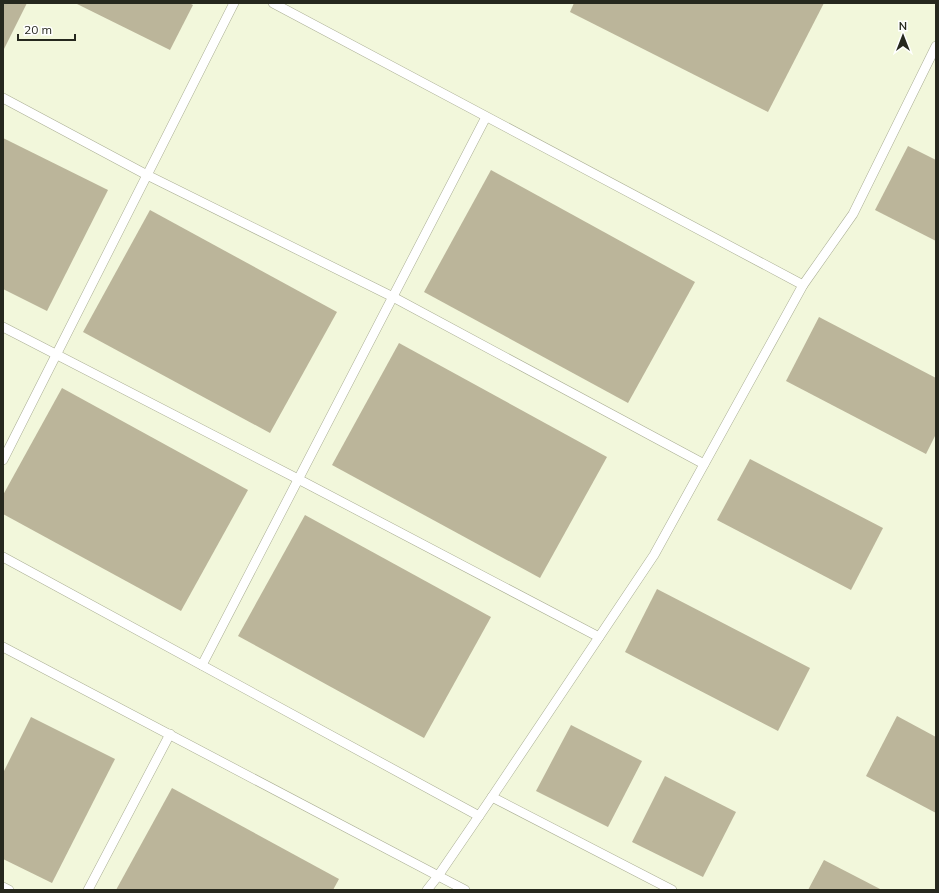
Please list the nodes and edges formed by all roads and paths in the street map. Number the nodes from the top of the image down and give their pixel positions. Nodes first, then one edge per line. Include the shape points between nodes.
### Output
1 (234, 3) edge
2 (273, 3) edge
3 (936, 46) edge
4 (3, 98) edge
5 (486, 117) junction
6 (147, 175) junction
7 (803, 285) junction
8 (393, 296) junction
9 (3, 327) edge
10 (57, 354) junction
11 (3, 460) edge
12 (704, 464) junction
13 (298, 479) junction
14 (3, 557) edge
15 (599, 637) junction
16 (3, 647) edge
17 (202, 665) junction
18 (170, 734) junction
19 (492, 796) junction
20 (479, 816) junction
21 (438, 876) junction
22 (3, 887) edge
23 (9, 890) edge
24 (88, 890) edge
25 (427, 890) edge
26 (465, 890) edge
27 (672, 890) edge

1 - 6 lane
2 - 5 lane
3 - 7 lane via 853,214
4 - 6 lane
5 - 7 lane
5 - 8 lane
6 - 8 lane
6 - 10 lane
7 - 12 lane
8 - 12 lane
8 - 13 lane
9 - 10 lane
10 - 11 lane
10 - 13 lane
12 - 15 lane via 654,555
13 - 15 lane
13 - 17 lane
14 - 17 lane
15 - 19 lane
16 - 18 lane
17 - 20 lane
18 - 21 lane
18 - 24 lane
19 - 20 lane
19 - 27 lane
20 - 21 lane
21 - 25 lane
21 - 26 lane
22 - 23 lane

